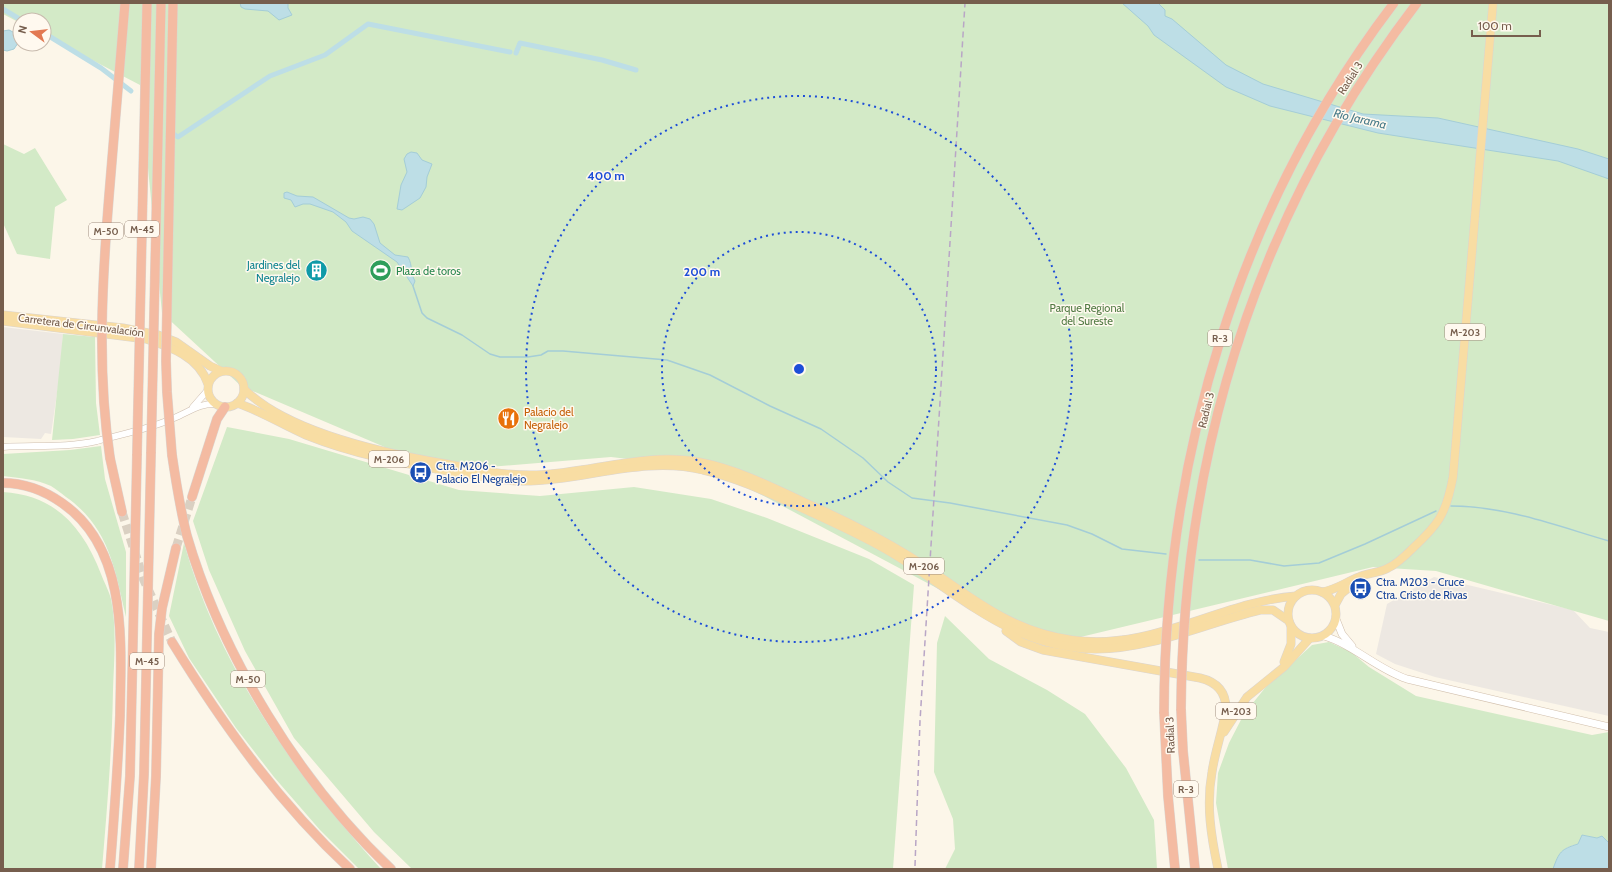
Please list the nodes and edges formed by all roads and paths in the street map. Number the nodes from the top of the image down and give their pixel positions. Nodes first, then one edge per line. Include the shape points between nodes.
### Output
1 (125, 3) edge
2 (147, 3) edge
3 (161, 3) edge
4 (173, 3) edge
5 (1394, 3) edge
6 (1417, 3) edge
7 (1494, 3) edge
8 (3, 315) edge
9 (3, 321) edge
10 (221, 371) junction
11 (208, 388) junction
12 (244, 389) junction
13 (237, 403) junction
14 (220, 406) junction
15 (190, 409) junction
16 (3, 447) edge
17 (3, 483) edge
18 (192, 497) tunnel mouth
19 (122, 512) tunnel mouth
20 (176, 548) tunnel mouth
21 (1370, 575) junction
22 (1322, 592) junction
23 (1296, 596) junction
24 (1335, 605) junction
25 (986, 616) junction
26 (1336, 619) junction
27 (1290, 624) junction
28 (1324, 636) junction
29 (1309, 639) junction
30 (172, 642) tunnel mouth
31 (1366, 658) junction
32 (1262, 683) junction
33 (1609, 727) edge
34 (1218, 744) junction
35 (1165, 748) junction
36 (110, 869) edge
37 (123, 869) edge
38 (139, 869) edge
39 (151, 869) edge
40 (350, 869) edge
41 (390, 869) edge
42 (1170, 869) edge
43 (1176, 869) edge
44 (1195, 869) edge
45 (1218, 869) edge

1 - 19 highway, M-50, bridge via 104,258 102,375 110,458
2 - 37 highway, M-45, bridge via 130,776
3 - 38 highway, M-45, bridge via 144,774
4 - 41 highway, M-50, bridge via 166,361 167,406 179,501 197,566 221,628 243,671 290,748 314,781
5 - 35 highway, Radial 3 / R-3, bridge via 1343,77 1300,152 1252,251 1225,325 1202,400 1178,516 1168,594
6 - 44 highway, Radial 3 / R-3, bridge via 1350,100 1305,180 1267,263 1236,348 1211,437 1194,526 1184,617 1181,709
7 - 21 main road, M-203 via 1449,500 1440,519 1426,537 1389,568
8 - 10 main road, Carretera de Circunvalación / M-206 via 123,328 158,335 176,342
9 - 11 main road, Carretera de Circunvalación via 146,339 185,356 202,370
10 - 11 main road via 214,374
10 - 12 main road, M-206 via 230,371 238,375
11 - 14 main road via 210,399
11 - 15 street
12 - 13 main road
12 - 23 main road, M-206 via 272,409 311,429 383,452 467,468 532,475 653,459 690,460 715,466 767,485 875,536 911,557 990,611 1019,626 1058,638 1098,642 1131,640 1260,601
13 - 14 main road
13 - 25 main road, M-206 via 308,436 354,451 502,480 549,480 654,466 682,466 721,474 752,484 878,545
14 - 15 street via 206,404
14 - 18 highway
15 - 16 street via 174,418 90,442 61,446
17 - 36 highway via 37,489 69,507 91,531 102,550 111,576 119,623 121,675 118,773
20 - 39 highway via 162,608 159,634
21 - 22 main road, M-203 via 1361,576 1338,588
21 - 24 main road, M-203 via 1349,587 1341,594
22 - 23 main road, M-203 via 1309,590
22 - 24 main road via 1330,597
23 - 27 main road, M-203 via 1289,607
24 - 26 main road
25 - 27 main road, M-206 via 1007,628 1040,640 1074,648 1097,649 1133,646 1154,641 1260,610 1272,610
25 - 34 main road via 1021,642 1043,650 1213,682 1226,699 1225,718
26 - 28 main road via 1332,629
26 - 31 main road via 1348,642
27 - 29 main road via 1297,634
27 - 32 main road, M-203 via 1291,644 1286,658
28 - 29 main road
28 - 31 main road via 1346,645
29 - 32 main road, M-203 via 1284,667
30 - 40 highway via 219,717 259,770 324,844
31 - 33 main road via 1390,673 1426,685
32 - 34 main road, M-203 via 1238,708
34 - 45 main road, M-203 via 1212,772 1209,810
35 - 42 highway via 1165,801
35 - 43 highway, Radial 3 / R-3

